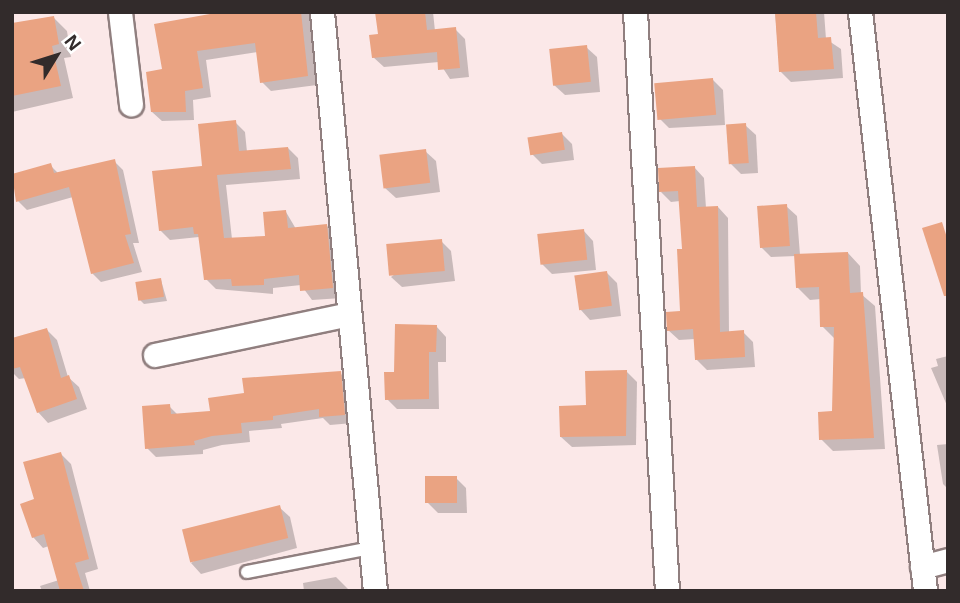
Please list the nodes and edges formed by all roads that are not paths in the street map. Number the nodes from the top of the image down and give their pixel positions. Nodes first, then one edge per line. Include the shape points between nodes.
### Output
1 (120, 12) edge
2 (322, 12) edge
3 (635, 12) edge
4 (860, 12) edge
5 (131, 104) dead end
6 (349, 314) junction
7 (155, 355) dead end
8 (371, 548) junction
9 (948, 560) edge
10 (922, 567) junction
11 (247, 572) dead end
12 (375, 591) edge
13 (667, 591) edge
14 (925, 591) edge

1 - 5 street
2 - 6 street
3 - 13 street
4 - 10 street
6 - 7 street
6 - 8 street
8 - 11 lane
8 - 12 street
9 - 10 street
10 - 14 street

